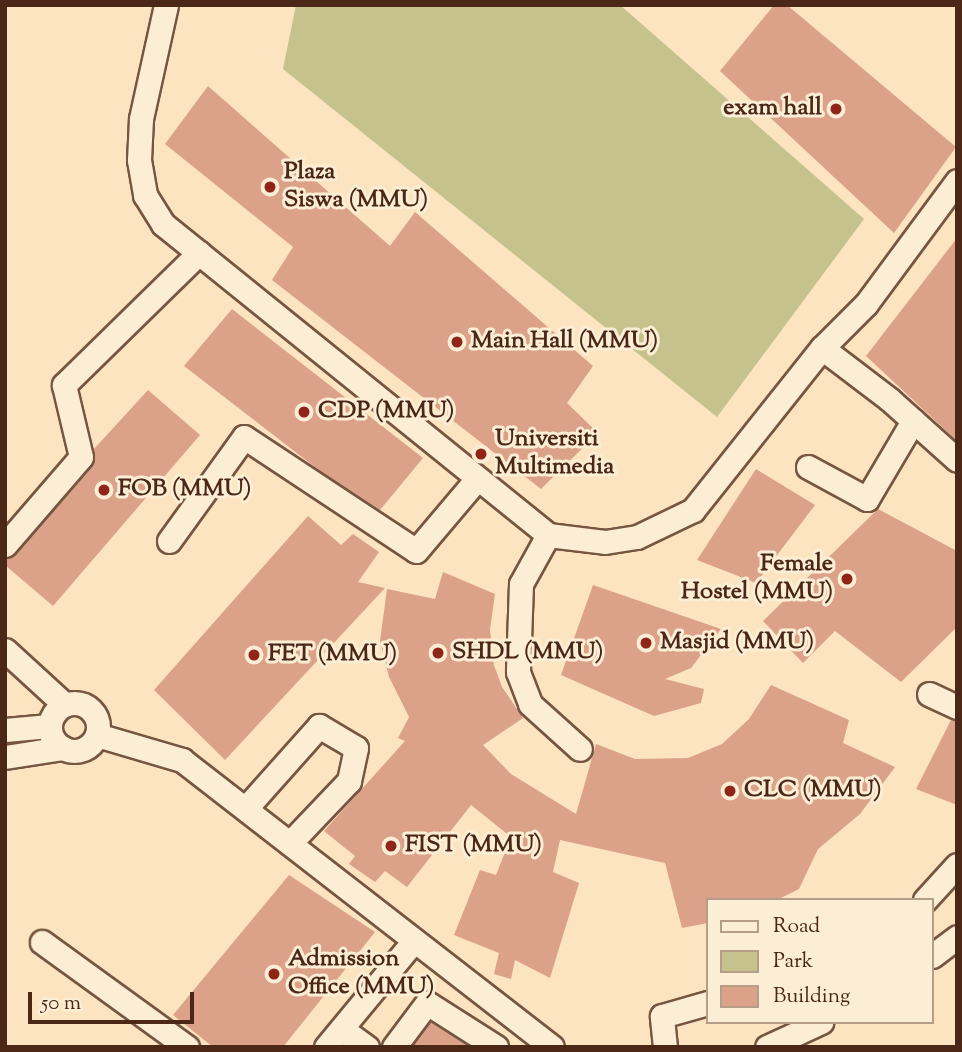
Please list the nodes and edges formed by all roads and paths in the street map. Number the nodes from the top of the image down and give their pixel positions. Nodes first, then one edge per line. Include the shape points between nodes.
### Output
1 (166, 5) edge
2 (957, 181) edge
3 (199, 253) junction
4 (822, 348) junction
5 (913, 421) junction
6 (957, 460) edge
7 (808, 467) dead end
8 (476, 480) junction
9 (548, 535) junction
10 (169, 541) dead end
11 (5, 545) edge
12 (5, 650) edge
13 (929, 694) dead end
14 (64, 705) junction
15 (957, 707) edge
16 (49, 726) junction
17 (5, 730) edge
18 (97, 735) junction
19 (63, 748) junction
20 (580, 749) dead end
21 (5, 757) edge
22 (246, 808) junction
23 (290, 843) junction
24 (957, 865) edge
25 (927, 898) edge
26 (957, 937) edge
27 (42, 942) dead end
28 (413, 942) junction
29 (934, 954) edge
30 (706, 1004) edge
31 (817, 1024) edge
32 (342, 1029) junction
33 (178, 1044) edge
34 (326, 1047) edge
35 (367, 1047) edge
36 (394, 1047) edge
37 (496, 1047) edge
38 (552, 1047) edge
39 (664, 1047) edge
40 (768, 1047) edge

1 - 3 street via 141,119 139,160 145,195 163,224
2 - 4 street via 866,304
3 - 8 street
3 - 11 street via 64,385 80,457
4 - 5 street
4 - 9 street via 693,510 637,537 605,542
5 - 6 street
5 - 7 street via 867,499
8 - 9 street
8 - 10 street via 415,551 244,437
9 - 20 street via 521,584 518,672 530,705
12 - 14 street
13 - 15 street
14 - 16 street via 53,713
14 - 18 street via 75,702 95,713
16 - 17 street
16 - 19 street via 53,739
18 - 19 street via 89,746 76,751
18 - 22 street via 182,760
19 - 21 street
22 - 23 street
22 - 23 street via 318,726 356,748 349,780
23 - 28 street
24 - 25 street
26 - 29 street
27 - 33 street
28 - 32 street
28 - 38 street
30 - 39 street via 662,1016
31 - 40 street
32 - 34 street
32 - 35 street
36 - 37 street via 427,1003

